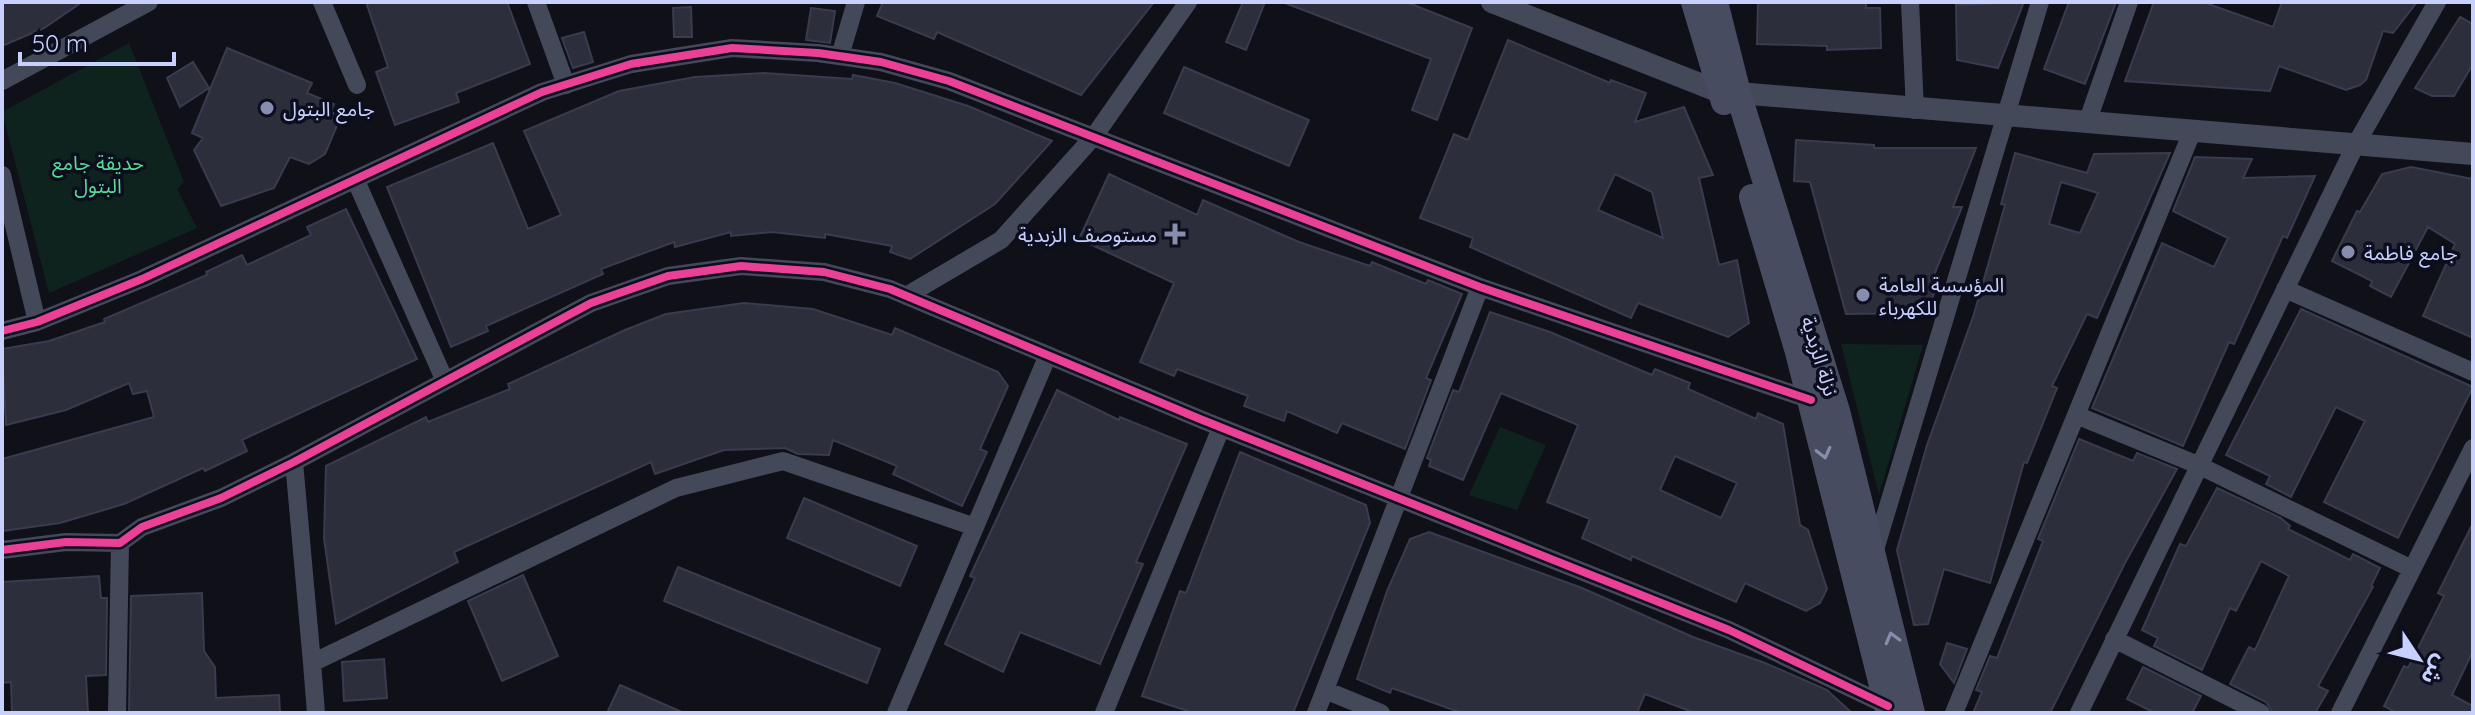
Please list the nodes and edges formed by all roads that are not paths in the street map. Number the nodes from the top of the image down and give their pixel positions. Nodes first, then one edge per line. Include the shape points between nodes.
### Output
1 (149, 2) edge
2 (322, 2) edge
3 (536, 2) edge
4 (856, 2) edge
5 (1188, 2) edge
6 (1492, 2) edge
7 (1694, 2) edge
8 (1715, 2) edge
9 (1910, 2) edge
10 (2040, 2) edge
11 (2129, 2) edge
12 (2437, 2) edge
13 (840, 56) junction
14 (2, 81) edge
15 (357, 85) dead end
16 (566, 85) junction
17 (1729, 93) junction
18 (1915, 110) junction
19 (2004, 117) junction
20 (2087, 123) junction
21 (2192, 132) junction
22 (1095, 135) junction
23 (2356, 144) junction
24 (2473, 154) edge
25 (2, 175) edge
26 (356, 181) junction
27 (1480, 287) junction
28 (2285, 289) junction
29 (906, 296) junction
30 (37, 322) junction
31 (2, 331) edge
32 (1048, 355) junction
33 (2473, 372) edge
34 (445, 381) junction
35 (1811, 400) junction
36 (2076, 415) junction
37 (1221, 428) junction
38 (2473, 448) edge
39 (294, 462) junction
40 (2198, 465) junction
41 (1401, 498) junction
42 (975, 527) junction
43 (120, 543) junction
44 (2, 550) edge
45 (1872, 559) junction
46 (2412, 569) junction
47 (2114, 639) junction
48 (312, 663) junction
49 (1325, 690) junction
50 (1896, 711) edge
51 (117, 713) edge
52 (316, 713) edge
53 (896, 713) edge
54 (1104, 713) edge
55 (1316, 713) edge
56 (1381, 713) edge
57 (1954, 713) edge
58 (2079, 713) edge
59 (2261, 713) edge
60 (2340, 713) edge

1 - 14 street
2 - 15 street
3 - 16 street
4 - 13 street
5 - 22 street
6 - 17 street
7 - 17 main road, نزلة الزبدية
8 - 17 main road, نزلة الزبدية
9 - 18 street
10 - 19 street
11 - 20 street
12 - 23 street
13 - 16 street via 732,48 631,64
13 - 22 street via 949,81
16 - 26 street
17 - 18 street
17 - 35 main road, نزلة الزبدية
17 - 45 main road, نزلة الزبدية via 1837,411
18 - 19 street
19 - 20 street
19 - 45 street
20 - 21 street
21 - 23 street
21 - 36 street
22 - 27 street
22 - 29 street via 1001,240
23 - 24 street
23 - 28 street
25 - 30 street
26 - 30 street
26 - 34 street
27 - 35 street
27 - 41 street
28 - 33 street
28 - 40 street
29 - 32 street
29 - 34 street via 824,272 741,266 668,276 591,303
30 - 31 street
32 - 37 street
32 - 42 street
34 - 39 street
35 -> 50 main road, نزلة الزبدية
36 - 40 street
36 - 57 street
37 - 41 street
37 - 54 street
38 - 46 street
39 - 43 street via 221,498 142,527
39 - 48 street
40 - 46 street
40 - 47 street
41 - 49 street
41 - 50 street via 1729,630
42 - 48 street via 783,461 676,488
42 - 53 street
43 - 44 street via 66,542
43 - 51 street
50 -> 45 main road, نزلة الزبدية
46 - 60 street
47 - 58 street
47 - 59 street
48 - 52 street
49 - 55 street
49 - 56 street

